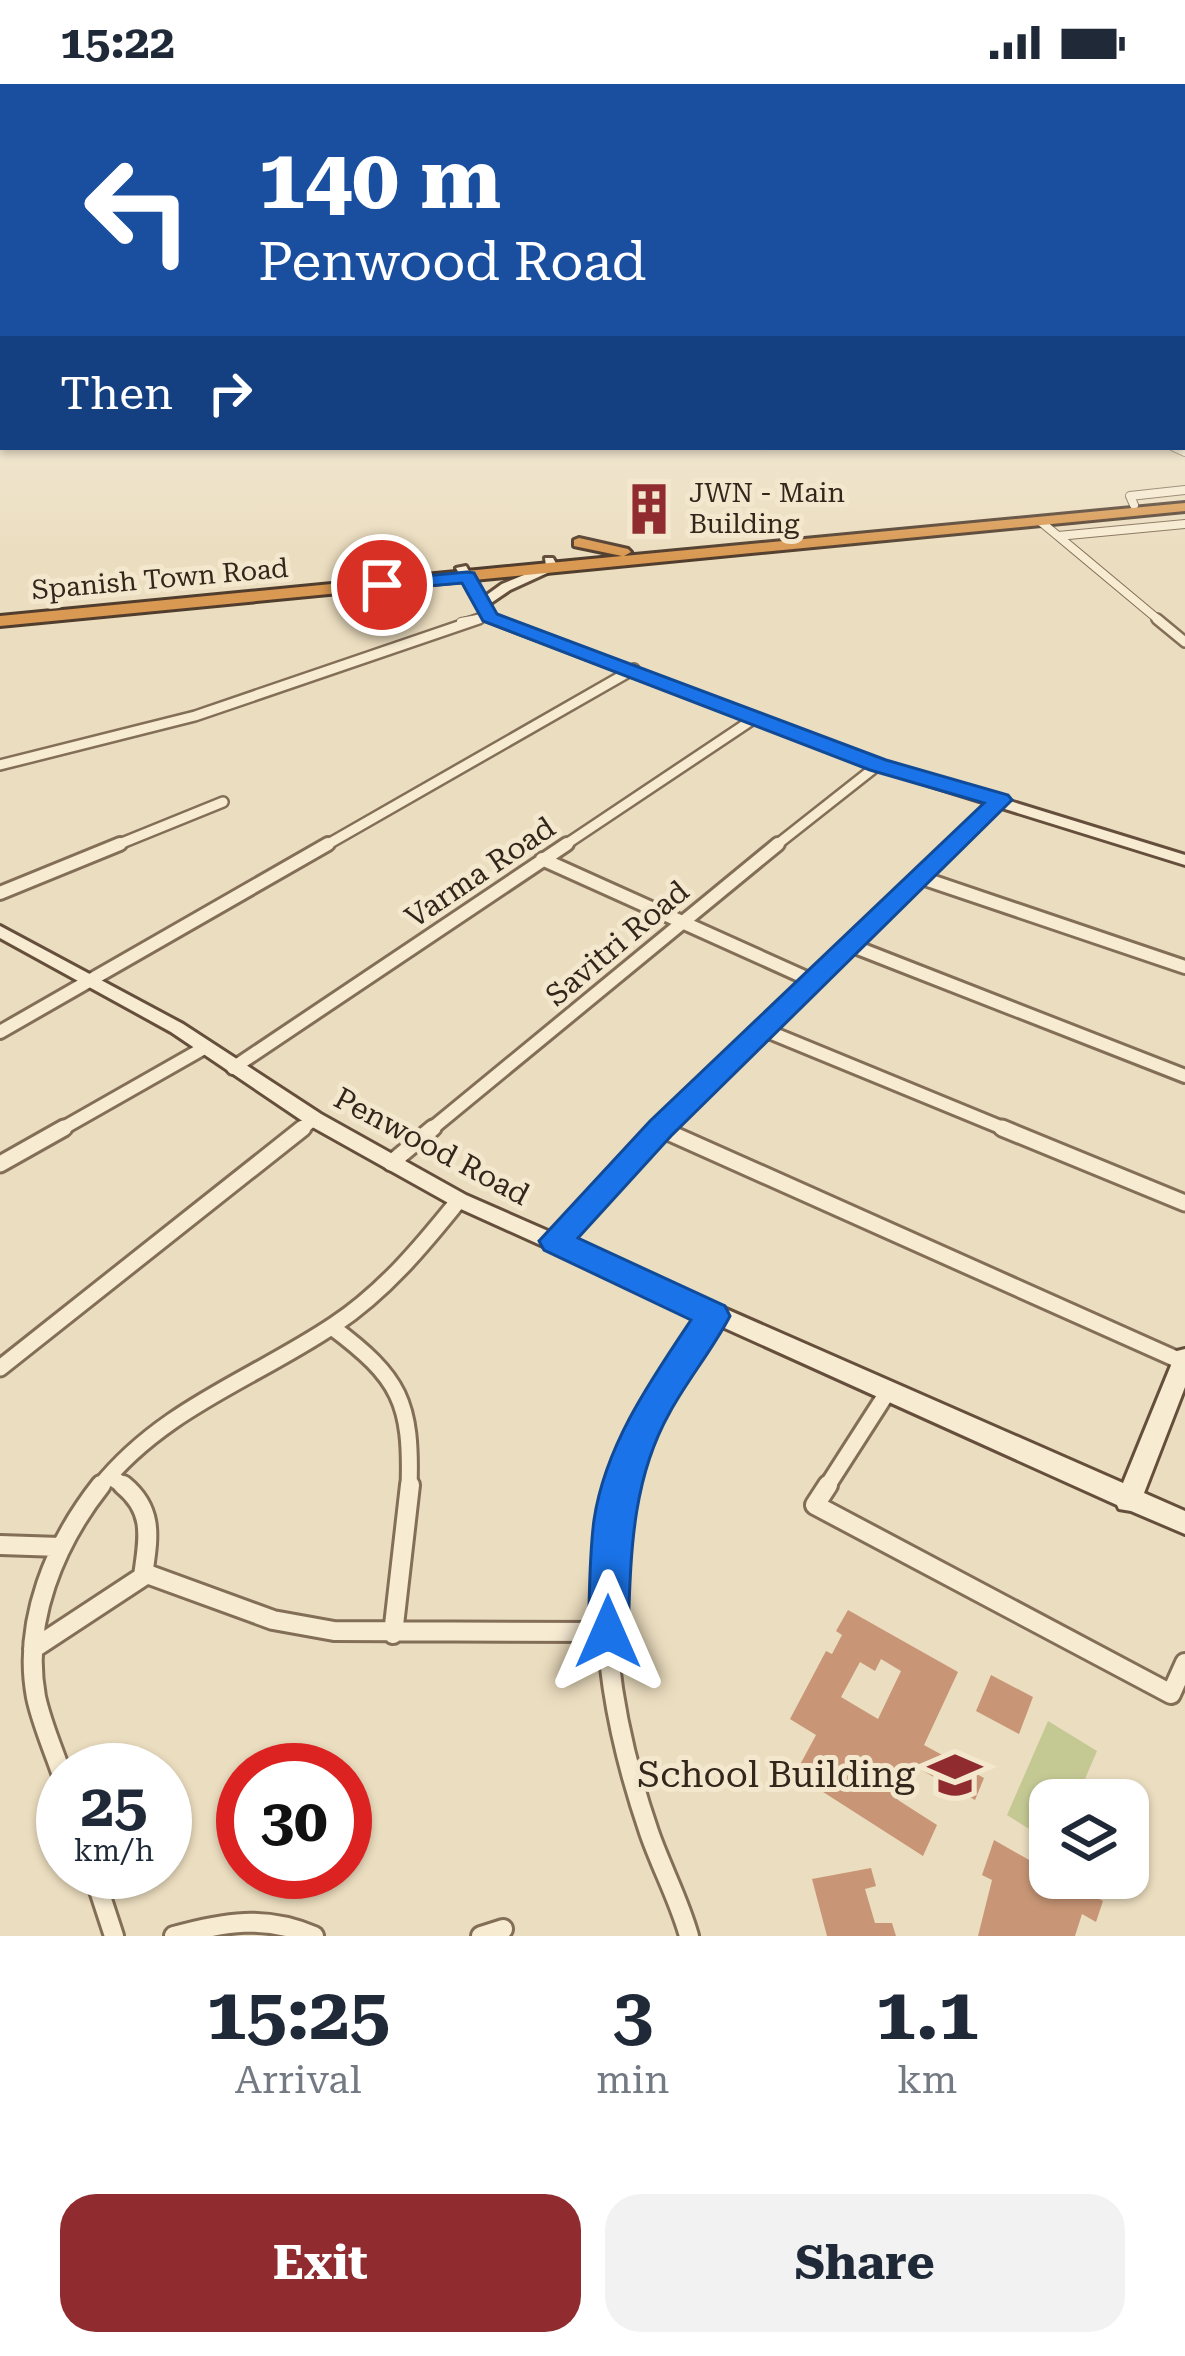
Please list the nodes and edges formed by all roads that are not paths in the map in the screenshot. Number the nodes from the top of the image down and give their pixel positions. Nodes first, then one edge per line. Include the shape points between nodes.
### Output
1 (1185, 490) edge
2 (1185, 504) edge
3 (1134, 505) junction
4 (1041, 522) junction
5 (1185, 524) edge
6 (861, 535) junction
7 (1058, 536) junction
8 (579, 543) dead end
9 (626, 553) junction
10 (550, 564) junction
11 (465, 572) junction
12 (308, 592) junction
13 (155, 597) junction
14 (485, 611) junction
15 (0, 616) edge
16 (1185, 642) edge
17 (634, 669) junction
18 (755, 718) junction
19 (0, 765) edge
20 (878, 765) junction
21 (1000, 800) junction
22 (223, 802) dead end
23 (542, 859) junction
24 (1185, 860) edge
25 (922, 878) junction
26 (0, 893) edge
27 (679, 922) junction
28 (0, 931) edge
29 (850, 946) junction
30 (1185, 967) edge
31 (95, 981) junction
32 (813, 981) junction
33 (762, 1029) junction
34 (0, 1032) edge
35 (204, 1048) junction
36 (233, 1067) junction
37 (1185, 1076) edge
38 (314, 1119) junction
39 (661, 1129) junction
40 (391, 1163) junction
41 (0, 1164) edge
42 (459, 1200) junction
43 (1185, 1203) edge
44 (555, 1241) junction
45 (713, 1316) junction
46 (332, 1327) junction
47 (1184, 1360) edge
48 (0, 1368) edge
49 (887, 1394) junction
50 (111, 1477) junction
51 (1129, 1501) junction
52 (1185, 1522) edge
53 (0, 1545) edge
54 (60, 1547) junction
55 (142, 1576) junction
56 (608, 1632) junction
57 (393, 1634) junction
58 (33, 1649) junction
59 (1185, 1663) edge
60 (52, 1743) edge
61 (101, 1899) edge
62 (503, 1929) dead end
63 (113, 1936) edge
64 (174, 1936) edge
65 (314, 1936) edge
66 (481, 1936) edge
67 (689, 1936) edge

1 - 3 street via 1130,496
2 - 3 highway, Spanish Town Road
2 - 4 highway, Spanish Town Road
3 - 6 highway, Spanish Town Road
4 - 6 highway, Spanish Town Road
4 - 7 street
5 - 7 street
6 - 9 highway, Spanish Town Road
6 - 10 highway, Spanish Town Road
7 - 16 street
8 - 9 highway
9 - 10 highway, Spanish Town Road
10 - 11 highway, Spanish Town Road
10 - 14 street via 506,587
11 - 12 highway, Spanish Town Road
11 - 13 highway, Spanish Town Road
11 - 14 street
12 - 13 highway
12 - 15 highway, Spanish Town Road
13 - 15 highway, Spanish Town Road
14 - 17 street
14 - 19 street via 174,722
17 - 18 street
17 - 31 street
18 - 20 street
18 - 23 street, Varma Road
20 - 21 street
20 - 27 street, Savitri Road
21 - 24 street
21 - 25 street
22 - 26 street
23 - 27 street
23 - 36 street, Varma Road
25 - 29 street
25 - 30 street
27 - 32 street
27 - 40 street, Savitri Road
28 - 31 street, Penwood Road
29 - 32 street
29 - 37 street
31 - 34 street
31 - 35 street, Penwood Road
32 - 33 street
33 - 39 street
33 - 43 street
35 - 36 street, Penwood Road
35 - 41 street
36 - 38 street, Penwood Road
38 - 40 street, Penwood Road
38 - 48 street
39 - 44 street
39 - 47 street
40 - 42 street, Penwood Road
42 - 44 street, Penwood Road
42 - 46 street via 413,1257
44 - 45 street, Penwood Road
45 - 49 street, Penwood Road
45 - 56 street via 631,1457 613,1518
46 - 50 street via 171,1418
46 - 57 street via 388,1374 409,1419
47 - 51 street
49 - 51 street, Penwood Road
49 - 59 street via 815,1505 1171,1694
50 - 54 street
50 - 55 street via 140,1497 150,1518
51 - 52 street, Penwood Road
53 - 54 street
54 - 58 street via 44,1579
55 - 57 street via 158,1574 273,1620
55 - 58 street
56 - 57 street
56 - 67 street via 646,1824
58 - 60 street via 34,1688
61 - 63 street
62 - 66 street
64 - 65 street via 227,1921 283,1921

